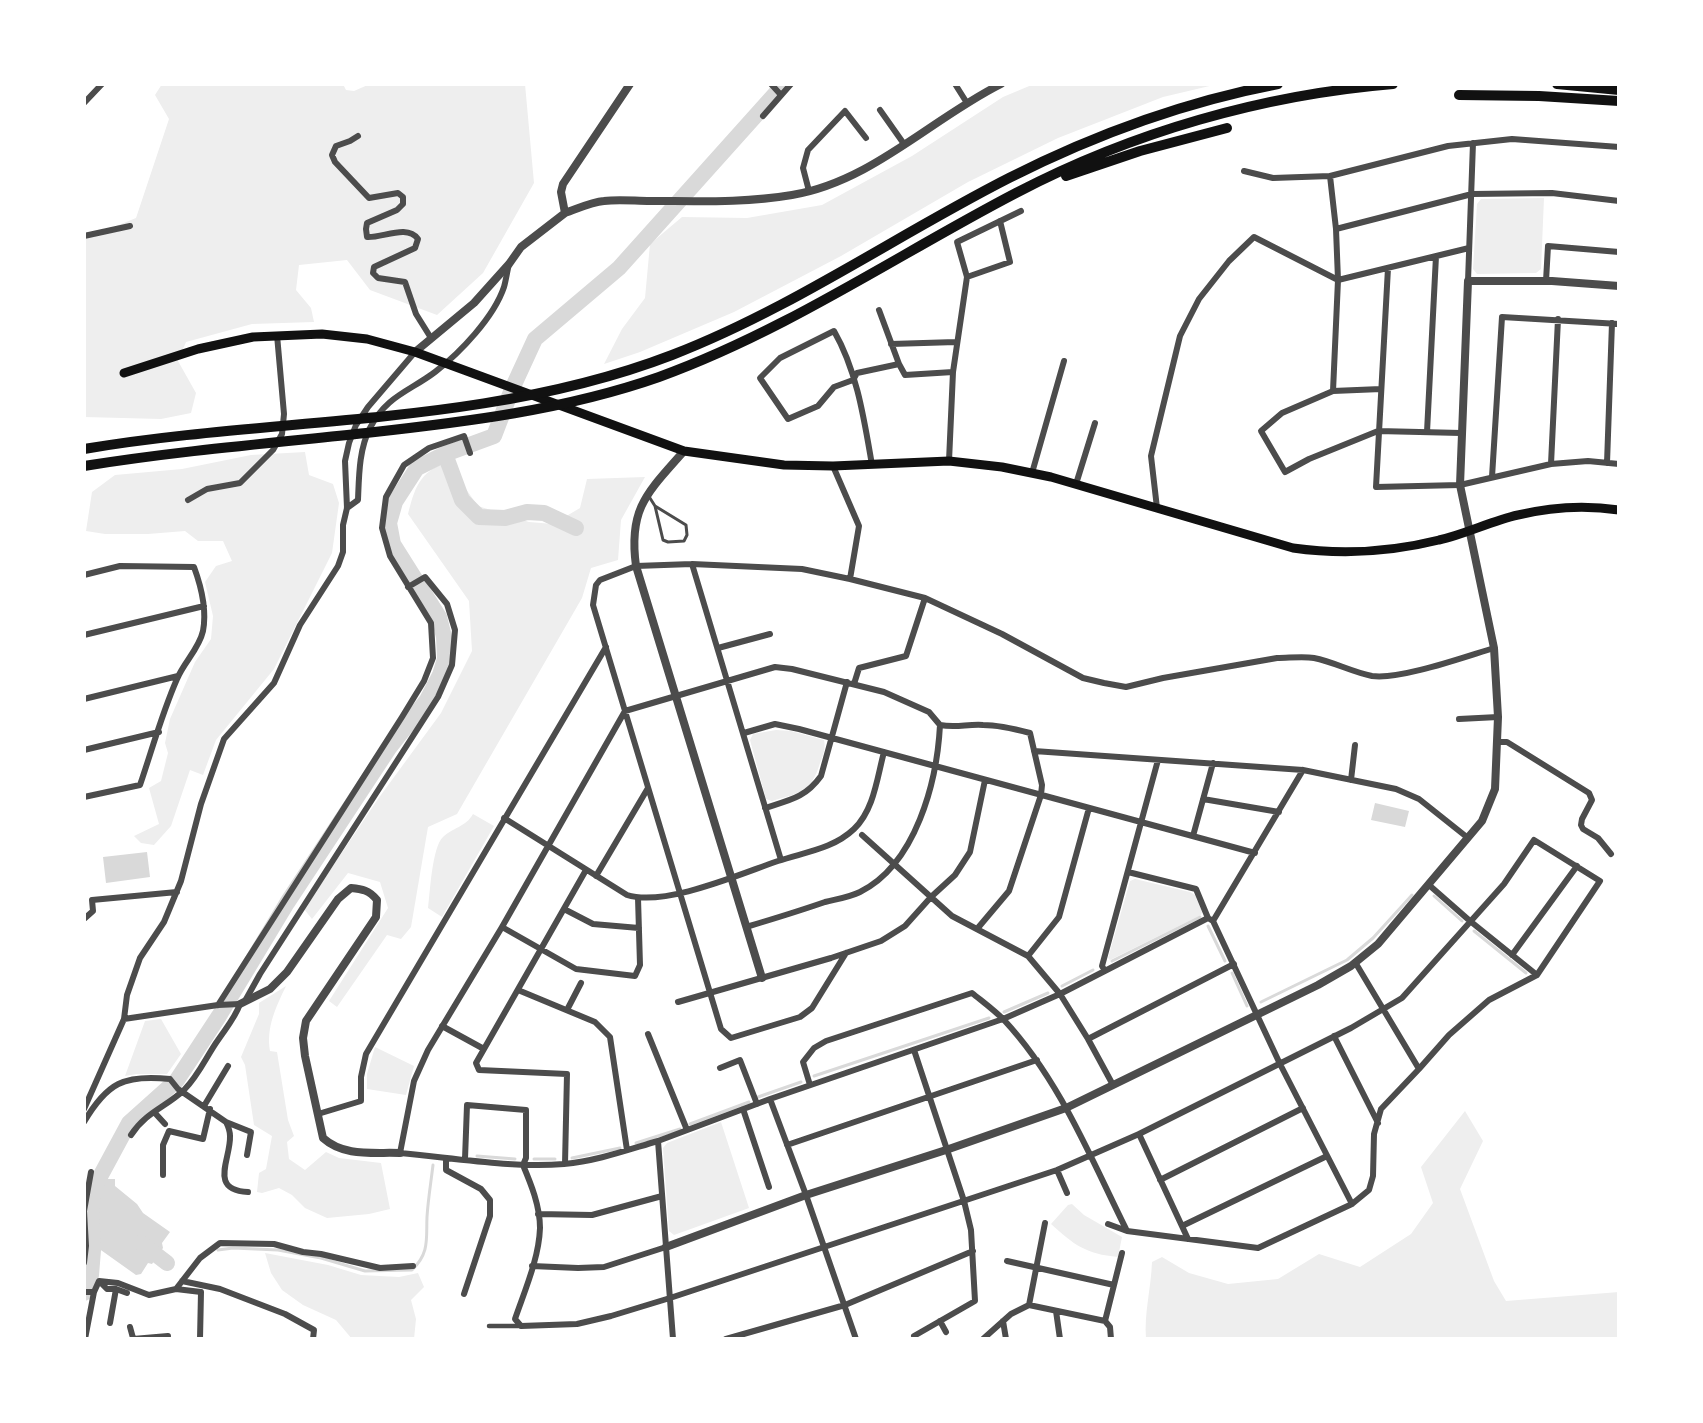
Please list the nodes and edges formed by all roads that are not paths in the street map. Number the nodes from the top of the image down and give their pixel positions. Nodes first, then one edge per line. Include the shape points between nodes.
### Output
1 (102, 84) edge
2 (630, 84) edge
3 (791, 84) edge
4 (956, 84) edge
5 (1001, 84) edge
6 (1278, 84) edge
7 (1394, 84) edge
8 (1557, 84) edge
9 (771, 86) edge
10 (1619, 90) edge
11 (781, 95) junction
12 (1459, 95) dead end
13 (1619, 101) edge
14 (84, 103) edge
15 (967, 103) junction
16 (880, 110) dead end
17 (763, 116) dead end
18 (1227, 128) dead end
19 (358, 136) dead end
20 (866, 138) dead end
21 (1473, 143) junction
22 (904, 144) junction
23 (1619, 147) edge
24 (1244, 171) dead end
25 (1330, 176) junction
26 (809, 191) junction
27 (1472, 194) junction
28 (1619, 201) edge
29 (1021, 211) dead end
30 (980, 212) junction
31 (565, 213) junction
32 (1000, 221) junction
33 (130, 226) dead end
34 (1336, 229) junction
35 (84, 236) edge
36 (1469, 248) junction
37 (1619, 252) edge
38 (1436, 256) junction
39 (509, 264) junction
40 (1388, 268) junction
41 (967, 277) junction
42 (1338, 280) junction
43 (1468, 281) junction
44 (1546, 281) junction
45 (1619, 286) edge
46 (879, 310) dead end
47 (1558, 319) junction
48 (1615, 324) edge
49 (277, 335) junction
50 (431, 338) junction
51 (956, 342) junction
52 (891, 344) junction
53 (415, 352) junction
54 (1065, 362) dead end
55 (899, 364) junction
56 (953, 372) junction
57 (124, 373) dead end
58 (853, 380) junction
59 (1381, 389) junction
60 (1332, 391) junction
61 (1095, 423) dead end
62 (1378, 431) junction
63 (1427, 432) junction
64 (1461, 433) junction
65 (84, 449) edge
66 (684, 451) junction
67 (470, 453) dead end
68 (157, 456) junction
69 (949, 461) junction
70 (1607, 463) junction
71 (1551, 464) junction
72 (1619, 464) edge
73 (872, 465) junction
74 (84, 466) edge
75 (833, 466) junction
76 (84, 472) edge
77 (1032, 473) junction
78 (1492, 477) junction
79 (1076, 484) junction
80 (1460, 485) junction
81 (648, 495) junction
82 (188, 500) dead end
83 (655, 506) junction
84 (347, 508) junction
85 (1157, 508) junction
86 (1619, 510) edge
87 (1470, 531) junction
88 (692, 564) junction
89 (636, 566) junction
90 (84, 575) edge
91 (850, 579) junction
92 (408, 587) junction
93 (925, 598) junction
94 (204, 606) junction
95 (770, 634) dead end
96 (84, 635) edge
97 (606, 647) junction
98 (718, 648) junction
99 (1494, 648) junction
100 (178, 676) junction
101 (727, 681) junction
102 (851, 683) junction
103 (676, 696) junction
104 (84, 699) edge
105 (625, 711) junction
106 (1498, 717) junction
107 (1459, 718) dead end
108 (940, 725) junction
109 (159, 732) junction
110 (744, 733) junction
111 (832, 738) junction
112 (1497, 742) junction
113 (1355, 745) dead end
114 (84, 750) edge
115 (1034, 751) junction
116 (884, 752) junction
117 (1158, 759) junction
118 (1213, 763) junction
119 (934, 766) junction
120 (1303, 770) junction
121 (985, 780) junction
122 (1352, 780) junction
123 (648, 788) junction
124 (1041, 795) junction
125 (84, 797) edge
126 (1203, 799) junction
127 (765, 808) junction
128 (1089, 808) junction
129 (1279, 812) junction
130 (504, 818) junction
131 (1141, 822) junction
132 (862, 835) dead end
133 (1193, 836) junction
134 (1468, 838) junction
135 (547, 846) junction
136 (1255, 853) junction
137 (1611, 854) dead end
138 (781, 860) junction
139 (892, 864) junction
140 (1576, 866) junction
141 (586, 870) junction
142 (1128, 872) junction
143 (596, 876) junction
144 (731, 878) junction
145 (1429, 885) junction
146 (177, 892) junction
147 (680, 892) junction
148 (931, 897) junction
149 (638, 898) junction
150 (564, 909) junction
151 (84, 919) edge
152 (1210, 920) junction
153 (1470, 921) junction
154 (502, 927) junction
155 (746, 927) junction
156 (639, 928) junction
157 (977, 929) junction
158 (541, 950) junction
159 (846, 953) junction
160 (1512, 955) junction
161 (1028, 956) junction
162 (1355, 962) junction
163 (1233, 964) junction
164 (1105, 971) junction
165 (1537, 975) junction
166 (762, 978) junction
167 (581, 983) dead end
168 (518, 990) junction
169 (710, 993) junction
170 (1060, 994) junction
171 (674, 1002) dead end
172 (242, 1003) junction
173 (218, 1005) junction
174 (567, 1010) junction
175 (1383, 1010) junction
176 (1258, 1014) junction
177 (124, 1019) junction
178 (1003, 1019) junction
179 (442, 1026) junction
180 (648, 1034) dead end
181 (1334, 1036) junction
182 (1088, 1039) junction
183 (484, 1049) junction
184 (914, 1050) junction
185 (1037, 1060) junction
186 (1280, 1064) junction
187 (228, 1066) dead end
188 (720, 1068) dead end
189 (1419, 1069) junction
190 (810, 1085) junction
191 (1113, 1085) junction
192 (180, 1090) junction
193 (929, 1097) junction
194 (770, 1099) junction
195 (757, 1104) junction
196 (207, 1108) junction
197 (1066, 1108) junction
198 (1303, 1108) junction
199 (84, 1109) edge
200 (743, 1109) junction
201 (154, 1112) junction
202 (318, 1114) junction
203 (84, 1122) edge
204 (226, 1122) junction
205 (1378, 1123) junction
206 (165, 1124) dead end
207 (687, 1130) junction
208 (1139, 1134) junction
209 (132, 1135) dead end
210 (658, 1141) junction
211 (787, 1144) junction
212 (627, 1150) junction
213 (946, 1150) junction
214 (400, 1154) junction
215 (247, 1155) dead end
216 (1090, 1156) junction
217 (1327, 1156) junction
218 (446, 1158) junction
219 (465, 1159) junction
220 (565, 1164) junction
221 (523, 1165) junction
222 (1057, 1170) junction
223 (91, 1172) dead end
224 (163, 1175) dead end
225 (1160, 1179) junction
226 (769, 1187) dead end
227 (248, 1192) dead end
228 (1067, 1193) dead end
229 (806, 1195) junction
230 (662, 1196) junction
231 (964, 1201) junction
232 (1352, 1204) junction
233 (538, 1214) junction
234 (1045, 1223) dead end
235 (1108, 1224) dead end
236 (1182, 1226) junction
237 (1127, 1232) junction
238 (1188, 1239) junction
239 (823, 1246) junction
240 (666, 1247) junction
241 (973, 1251) junction
242 (1122, 1253) dead end
243 (1007, 1261) dead end
244 (84, 1263) edge
245 (413, 1266) dead end
246 (532, 1266) junction
247 (1036, 1268) junction
248 (99, 1281) junction
249 (182, 1281) junction
250 (1114, 1285) junction
251 (116, 1289) junction
252 (176, 1289) junction
253 (88, 1292) edge
254 (127, 1293) dead end
255 (464, 1294) dead end
256 (670, 1298) junction
257 (845, 1305) junction
258 (1029, 1305) junction
259 (1056, 1311) junction
260 (940, 1321) junction
261 (1003, 1321) junction
262 (1105, 1321) junction
263 (110, 1323) dead end
264 (489, 1326) dead end
265 (521, 1326) junction
266 (129, 1327) dead end
267 (946, 1332) dead end
268 (168, 1336) dead end
269 (914, 1336) dead end
270 (133, 1338) edge
271 (85, 1339) edge
272 (200, 1339) edge
273 (313, 1339) edge
274 (673, 1339) edge
275 (726, 1339) edge
276 (856, 1339) edge
277 (983, 1339) edge
278 (1006, 1339) edge
279 (1060, 1339) edge
280 (1111, 1339) edge

1 - 14 street
2 - 31 street via 563,184
3 - 11 street
4 - 15 street
5 - 15 street
6 - 65 highway via 1178,109 1073,147 1005,180 772,310 670,356 604,377 517,397 399,414
7 - 30 highway via 1292,97 1175,127 1107,151
8 - 10 highway
9 - 11 street
11 - 17 street
12 - 13 highway
15 - 22 street
16 - 22 street
18 - 30 highway via 1113,159
19 - 50 street via 336,146 332,155 335,162 369,198 398,193 403,204 367,223 367,237 406,231 418,239 415,248 374,267 373,273 378,278 405,282 416,314
20 - 26 street via 845,111 808,150 803,168
21 - 23 street via 1512,139
21 - 25 street
21 - 27 street
22 - 26 street via 859,172
24 - 25 street via 1273,178
25 - 34 street
26 - 31 street via 734,201 602,201
27 - 28 street via 1552,193
27 - 34 street
27 - 36 street
29 - 32 street
30 - 68 highway via 780,325 655,378 573,401 492,417
31 - 39 street via 521,247
32 - 41 street via 957,242
32 - 41 street via 1010,262
33 - 35 street
34 - 42 street
36 - 38 street
36 - 43 street
37 - 44 street via 1548,246
38 - 40 street
38 - 63 street
39 - 50 street via 474,303
39 - 84 street via 504,288 472,337 435,373 396,396 370,427 359,468 358,500
40 - 42 street
40 - 59 street
41 - 51 street
42 - 60 street
42 - 85 street via 1254,237 1228,261 1199,300 1180,336 1151,456
43 - 44 street
43 - 64 street
44 - 45 street
46 - 52 street
47 - 48 street
47 - 71 street
47 - 78 street via 1502,317
48 - 70 street
49 - 53 main road via 345,336
49 - 57 main road via 198,349
49 - 82 street via 284,414 278,442 240,483 207,489
50 - 53 street
51 - 52 street
51 - 56 street
52 - 55 street
53 - 66 main road
53 - 84 street via 356,425 345,461
54 - 77 street
55 - 56 street via 904,375
55 - 58 street via 857,373
56 - 69 street
58 - 58 street via 834,331 780,358 760,378 788,419 818,406 834,387
58 - 73 street via 862,406
59 - 60 street
59 - 62 street
60 - 62 street via 1282,413 1261,431 1285,472
61 - 79 street
62 - 63 street
62 - 80 street via 1376,487
63 - 64 street
64 - 80 street
66 - 75 main road via 784,465
66 - 81 street
67 - 92 street via 464,436 429,448 404,465 387,496 382,528 390,556
68 - 74 highway
68 - 76 highway
69 - 73 main road
69 - 77 main road
70 - 71 street
70 - 72 street
71 - 78 street
73 - 75 main road
75 - 91 street via 859,526
77 - 79 main road
78 - 80 street
79 - 85 main road
80 - 87 street
81 - 83 lane
81 - 89 street via 636,521
83 - 83 lane via 686,525 684,541 663,540
84 - 146 street via 338,566 300,625 274,683 224,740 201,804
85 - 87 main road via 1293,548 1324,552 1410,546
86 - 87 main road via 1550,509
87 - 99 street
88 - 89 street
88 - 91 street via 802,569
88 - 98 street
89 - 97 street via 596,585 593,605
89 - 103 street
90 - 94 street via 120,566 194,567
91 - 93 street
92 - 172 street via 425,577 447,604 455,630 452,665 438,697
92 - 173 street via 431,623 433,658 424,681
93 - 99 street via 1002,633 1083,678 1126,687 1295,658 1314,658 1386,676
93 - 102 street via 906,656 859,668
94 - 96 street
94 - 100 street via 198,646
95 - 98 street
97 - 105 street
97 - 130 street
98 - 101 street
99 - 106 street
100 - 104 street
100 - 109 street
101 - 102 street via 776,667
101 - 103 street
101 - 110 street
102 - 108 street via 904,699 929,712
102 - 111 street
103 - 105 street
103 - 144 street
105 - 123 street
105 - 135 street
106 - 107 street
106 - 112 street
108 - 115 street via 956,728 981,724 1030,732
108 - 119 street
109 - 114 street
109 - 125 street via 140,785
110 - 111 street via 775,724
110 - 127 street
111 - 116 street
111 - 127 street via 821,776 812,789
112 - 134 street via 1495,789 1482,821
112 - 137 street via 1508,742 1589,793 1592,800 1581,825
113 - 122 street
115 - 117 street
115 - 124 street
116 - 119 street
116 - 138 street via 871,802 854,829 822,849
117 - 118 street
117 - 131 street
118 - 120 street
118 - 126 street
119 - 121 street
119 - 139 street via 911,842
120 - 122 street
120 - 129 street
121 - 124 street
121 - 148 street via 970,852 955,875
122 - 134 street via 1396,789 1419,799
123 - 143 street
123 - 147 street
124 - 128 street
124 - 157 street via 1010,891
126 - 129 street
126 - 133 street
127 - 138 street
128 - 131 street
128 - 161 street via 1059,917
129 - 136 street
130 - 135 street
130 - 202 street via 366,1054 361,1101
131 - 133 street
131 - 142 street
132 - 139 street
133 - 136 street
134 - 145 street
135 - 141 street
135 - 154 street
136 - 152 street
138 - 144 street
139 - 148 street
139 - 155 street via 860,892
140 - 153 street via 1534,840 1504,884
140 - 160 street
140 - 165 street via 1600,881
141 - 143 street
141 - 150 street
142 - 152 street via 1196,889
142 - 164 street via 1102,966
143 - 149 street
144 - 147 street
144 - 155 street
145 - 153 street
145 - 162 street via 1378,945
146 - 151 street via 92,900 93,911
146 - 177 street via 164,922 140,958 127,994
147 - 149 street
147 - 169 street
148 - 157 street via 952,916
148 - 159 street via 905,926 881,941
149 - 156 street
150 - 156 street via 593,924
150 - 158 street
152 - 163 street
152 - 164 street
153 - 160 street
153 - 175 street via 1402,998
154 - 158 street
154 - 179 street
155 - 166 street
156 - 158 street via 640,965 635,976 576,969
157 - 161 street
158 - 168 street
159 - 166 street
159 - 169 street via 812,1008 800,1017 731,1038 721,1029
160 - 165 street
161 - 170 street
162 - 175 street
162 - 176 street
163 - 176 street
163 - 182 street
164 - 170 street
165 - 189 street via 1489,1000 1449,1035
166 - 169 street
167 - 174 street
168 - 174 street
168 - 183 street
169 - 171 street
170 - 178 street
170 - 182 street
172 - 173 street
172 - 192 street via 197,1076
172 - 202 street via 270,989 338,899 351,888 364,889 377,900 376,917 306,1021 305,1056
173 - 177 street
174 - 212 street via 595,1022 610,1037
175 - 181 street
175 - 189 street
176 - 186 street
176 - 191 street
177 - 199 street
178 - 184 street
178 - 185 street
178 - 190 street via 972,993 826,1041 803,1062
179 - 183 street
179 - 214 street via 414,1081
180 - 207 street
181 - 186 street
181 - 205 street
182 - 191 street
183 - 220 street via 476,1063 479,1070 567,1074
184 - 190 street
184 - 193 street
185 - 193 street
185 - 197 street
186 - 198 street
186 - 208 street
187 - 196 street
188 - 195 street via 740,1060
189 - 205 street via 1381,1109
190 - 194 street
191 - 197 street
192 - 196 street
192 - 201 street
192 - 203 street via 170,1079 134,1078 111,1087
193 - 211 street
193 - 213 street
194 - 195 street
194 - 211 street
195 - 200 street
196 - 204 street
196 - 224 street via 203,1138 170,1131 163,1145
197 - 213 street
197 - 216 street
198 - 217 street
198 - 225 street
200 - 207 street
200 - 226 street
201 - 206 street
201 - 209 street via 140,1121
202 - 214 street via 323,1138 332,1146 346,1151
204 - 215 street via 251,1132
204 - 227 street via 230,1136 223,1175 229,1186
205 - 232 street via 1373,1176 1368,1190
207 - 210 street
208 - 216 street
208 - 225 street
210 - 212 street
210 - 230 street
211 - 229 street
212 - 220 street
213 - 229 street
213 - 231 street
214 - 218 street
216 - 222 street
216 - 237 street
217 - 232 street
217 - 236 street
218 - 219 street
218 - 255 street via 446,1170 481,1189 490,1200 490,1216
219 - 221 street
219 - 221 street via 467,1105 526,1110
220 - 221 street
221 - 233 street
222 - 228 street
222 - 231 street
223 - 244 street via 84,1211
225 - 236 street
229 - 239 street
229 - 240 street
230 - 233 street via 592,1215
230 - 240 street
231 - 239 street
231 - 241 street
232 - 238 street via 1258,1248
233 - 246 street via 540,1227
234 - 247 street
235 - 237 street
236 - 238 street
237 - 238 street
239 - 256 street
239 - 257 street
240 - 246 street via 604,1267
240 - 256 street
241 - 257 street
241 - 260 street via 975,1301
242 - 250 street
243 - 247 street
245 - 249 street via 380,1268 274,1244 220,1243 200,1258
246 - 265 street via 515,1319
247 - 250 street
247 - 258 street
248 - 251 street via 107,1289
248 - 252 street via 118,1283 149,1296
248 - 253 street
249 - 252 street
249 - 273 street via 220,1288 285,1314 314,1330
250 - 262 street
251 - 254 street
251 - 263 street
252 - 272 street via 201,1292
253 - 271 street
256 - 265 street via 576,1324
256 - 274 street
257 - 275 street
257 - 276 street
258 - 259 street
258 - 261 street
259 - 262 street
259 - 279 street
260 - 267 street
260 - 269 street
261 - 277 street
261 - 278 street
262 - 280 street
264 - 265 street
266 - 270 street
268 - 270 street

